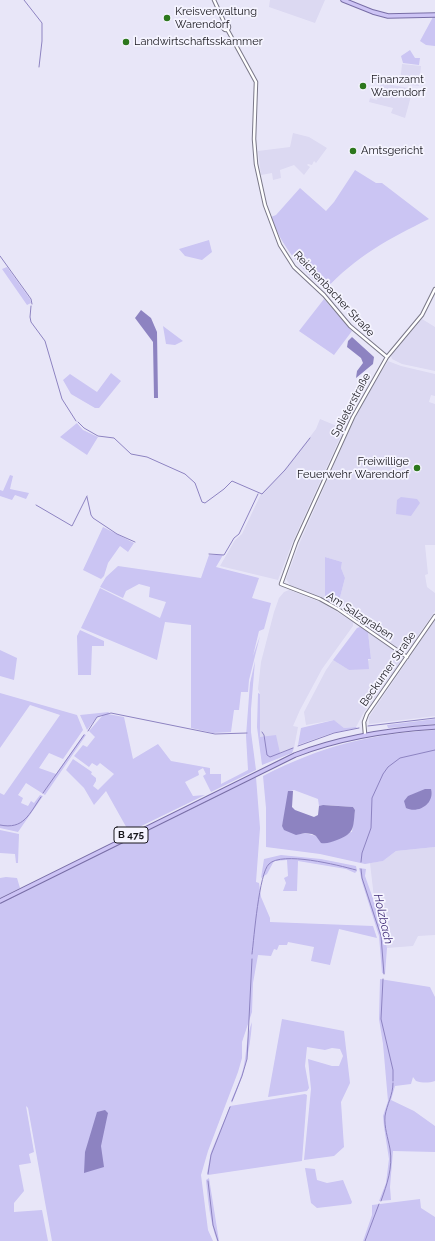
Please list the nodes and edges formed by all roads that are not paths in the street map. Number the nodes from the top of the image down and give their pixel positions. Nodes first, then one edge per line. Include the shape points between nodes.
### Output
1 (214, 0) edge
2 (343, 0) edge
3 (435, 15) edge
4 (435, 290) edge
5 (387, 357) junction
6 (281, 584) joint
7 (435, 616) edge
8 (407, 657) junction
9 (435, 727) edge
10 (365, 734) junction
11 (0, 901) edge

1 - 5 street, Reichenbacher Straße via 224,24 229,26 227,29 256,82 256,164 265,205 280,245 294,267 324,295 350,326
2 - 3 main road via 388,16
4 - 5 street, Splieterstraße via 422,315
5 - 6 street, Splieterstraße via 339,446 296,542
6 - 8 street, Am Salzgraben via 334,606
7 - 8 street, Beckumer Straße
8 - 10 street, Beckumer Straße via 367,714
9 - 10 main road, B 475
10 - 11 main road, B 475 via 320,746 284,760

